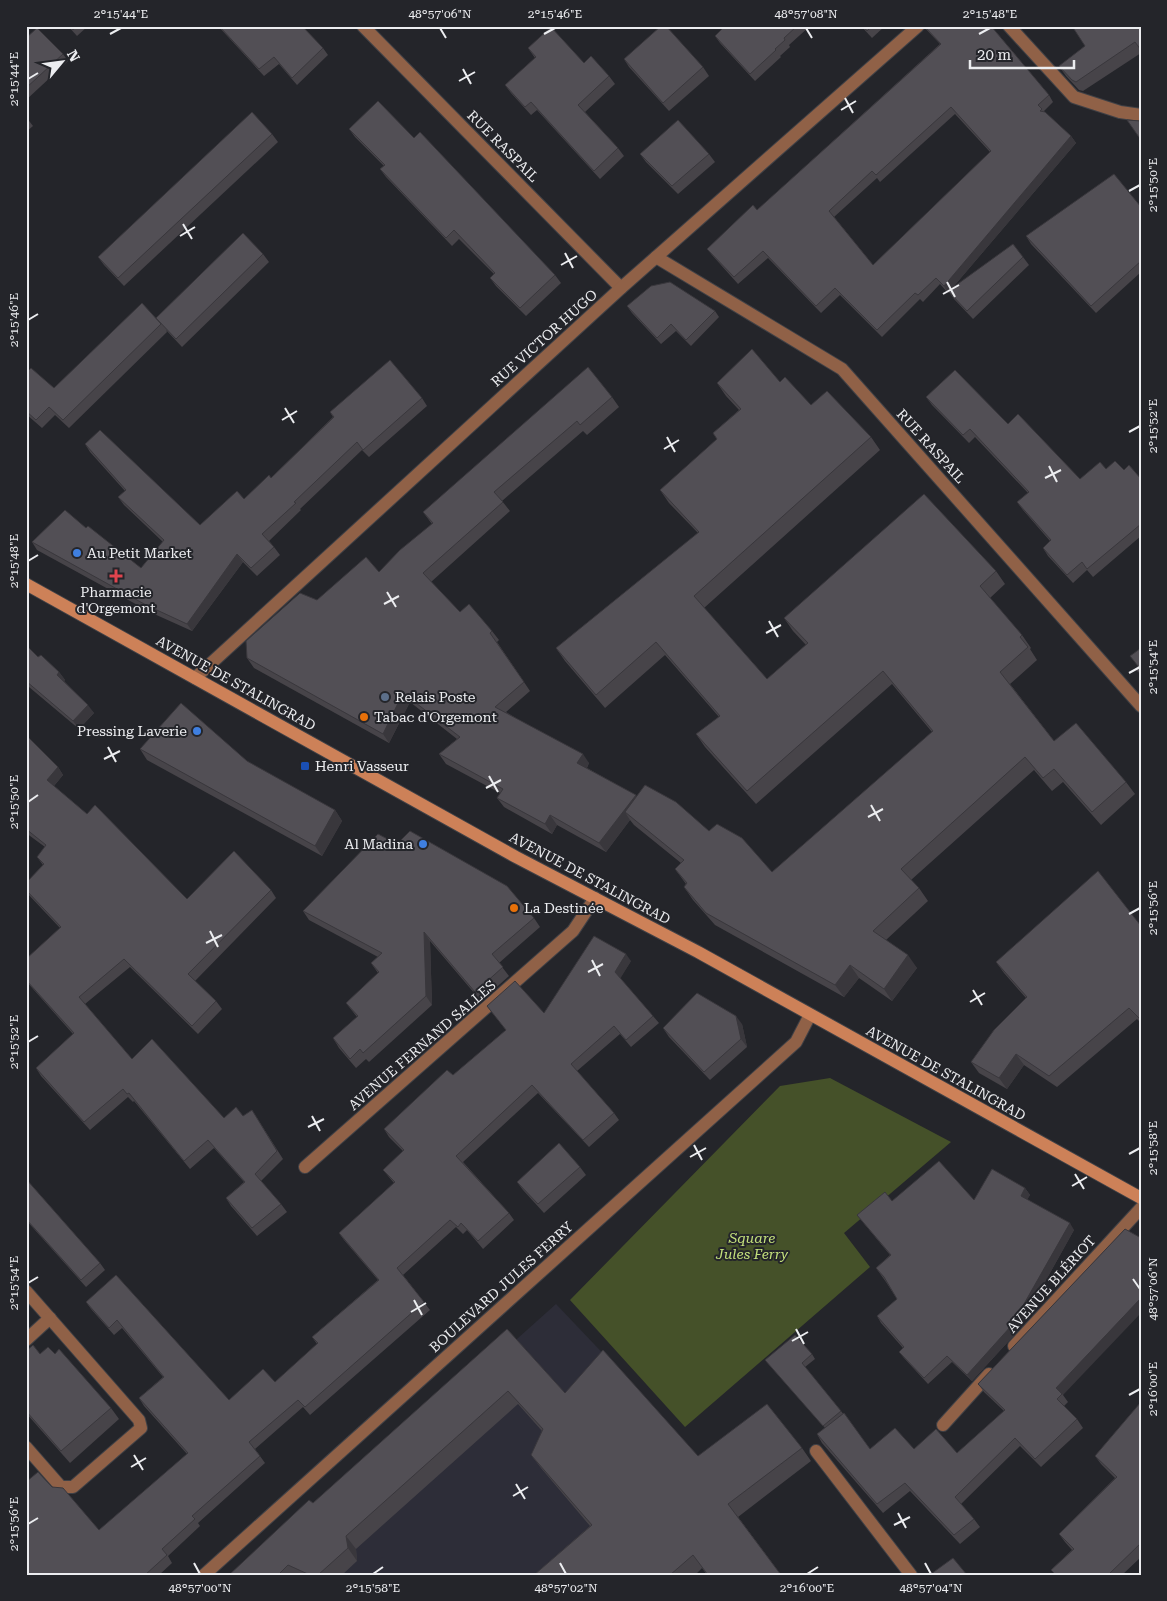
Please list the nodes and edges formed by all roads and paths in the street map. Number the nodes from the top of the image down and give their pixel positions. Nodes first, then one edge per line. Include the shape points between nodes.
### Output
1 (363, 26) edge
2 (918, 26) edge
3 (1009, 26) edge
4 (1141, 115) edge
5 (656, 257) junction
6 (621, 288) junction
7 (26, 584) edge
8 (195, 678) junction
9 (1141, 706) edge
10 (596, 898) junction
11 (810, 1015) junction
12 (305, 1167) dead end
13 (1141, 1198) edge
14 (1141, 1208) edge
15 (26, 1291) edge
16 (50, 1318) junction
17 (26, 1340) edge
18 (1009, 1353) edge
19 (995, 1367) edge
20 (942, 1425) dead end
21 (26, 1447) edge
22 (816, 1451) edge
23 (204, 1575) edge
24 (911, 1575) edge

1 - 6 street, RUE RASPAIL
2 - 5 street, RUE VICTOR HUGO
3 - 4 street via 1074,97 1120,112
5 - 6 street, RUE VICTOR HUGO
5 - 9 street, RUE RASPAIL via 842,370
6 - 8 street, RUE VICTOR HUGO
7 - 8 main road, AVENUE DE STALINGRAD
8 - 10 main road, AVENUE DE STALINGRAD via 516,857
10 - 11 main road, AVENUE DE STALINGRAD
10 - 12 street, AVENUE FERNAND SALLES via 573,932
11 - 13 main road, AVENUE DE STALINGRAD
11 - 23 street, BOULEVARD JULES FERRY via 796,1042
14 - 18 street, AVENUE BLÉRIOT
15 - 16 street
16 - 17 street
16 - 21 street via 138,1420 141,1428 72,1487 61,1487
19 - 20 street
22 - 24 street

